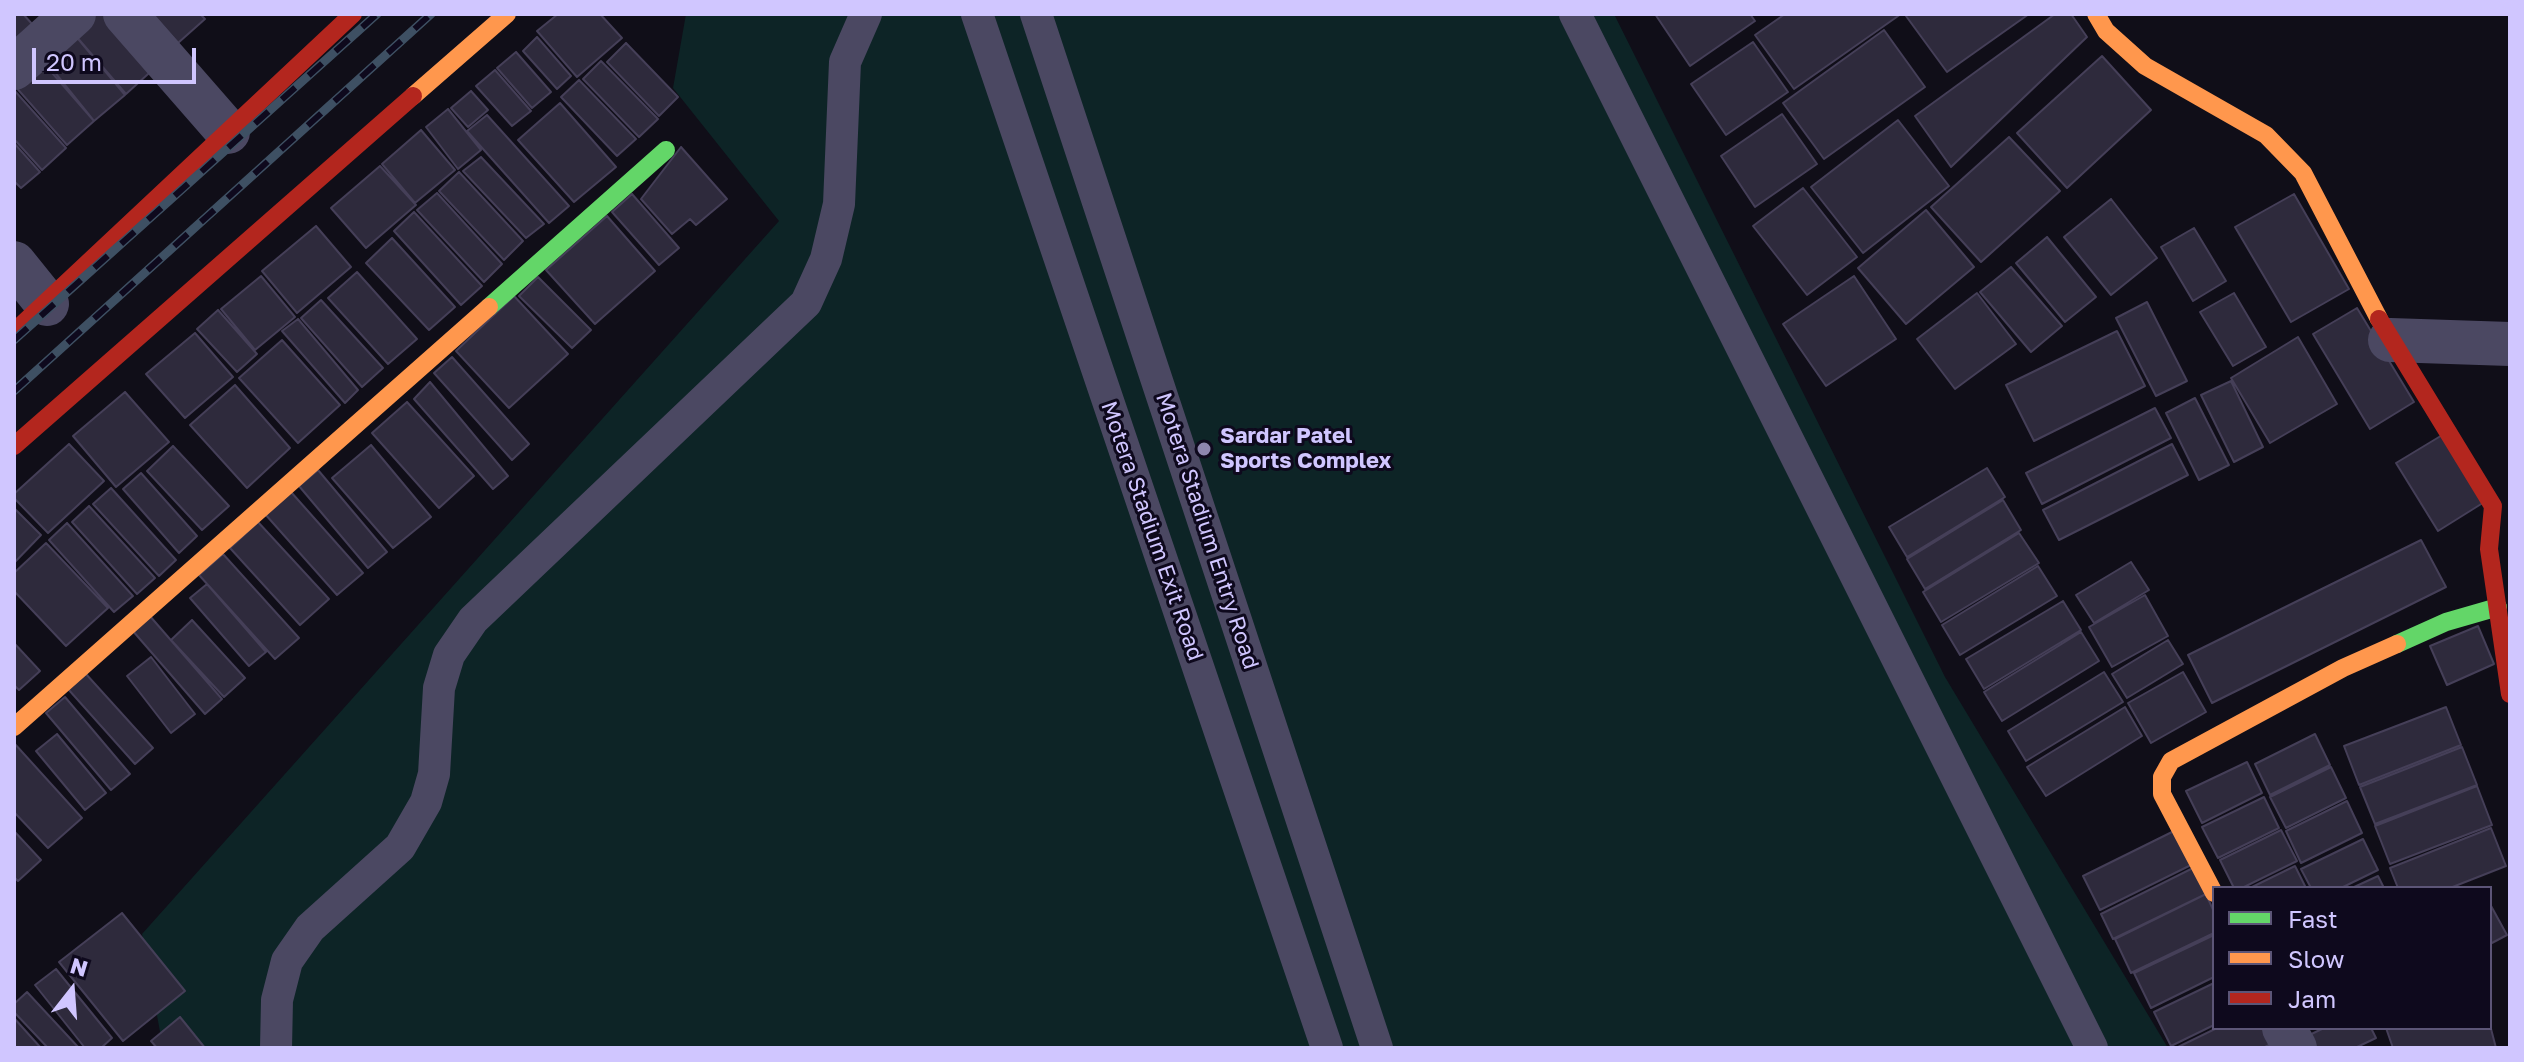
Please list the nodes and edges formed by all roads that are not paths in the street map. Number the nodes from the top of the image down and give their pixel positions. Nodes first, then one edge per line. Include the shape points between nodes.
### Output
1 (74, 14) edge
2 (125, 14) edge
3 (353, 14) edge
4 (507, 14) edge
5 (866, 14) edge
6 (977, 14) edge
7 (1036, 14) edge
8 (1575, 14) edge
9 (2096, 14) edge
10 (14, 68) edge
11 (228, 132) junction
12 (666, 150) dead end
13 (14, 263) edge
14 (47, 304) junction
15 (14, 332) edge
16 (2390, 340) junction
17 (2510, 344) edge
18 (14, 446) edge
19 (2502, 508) edge
20 (2498, 607) junction
21 (2509, 673) edge
22 (2510, 694) edge
23 (14, 727) edge
24 (2212, 889) edge
25 (2285, 1030) edge
26 (276, 1048) edge
27 (1327, 1048) edge
28 (1377, 1048) edge
29 (2092, 1048) edge
30 (2295, 1048) edge

1 - 10 street
2 - 11 street
3 - 11 street
4 - 18 street
5 - 26 lane via 845,62 839,204 826,259 806,303 473,620 449,655 439,688 434,774 426,802 400,847 310,928 287,961 277,1000
6 - 27 lane, Motera Stadium Exit Road
7 - 28 lane, Motera Stadium Entry Road
8 - 29 lane
9 - 16 street via 2106,31 2145,66 2266,135 2303,173
11 - 14 street
12 - 23 street
13 - 14 street
14 - 15 street
16 - 17 street
16 - 19 street
19 - 20 street via 2489,549
20 - 21 street
20 - 24 street via 2446,622 2343,668 2171,761 2162,777 2162,794
21 - 22 street
25 - 30 street

